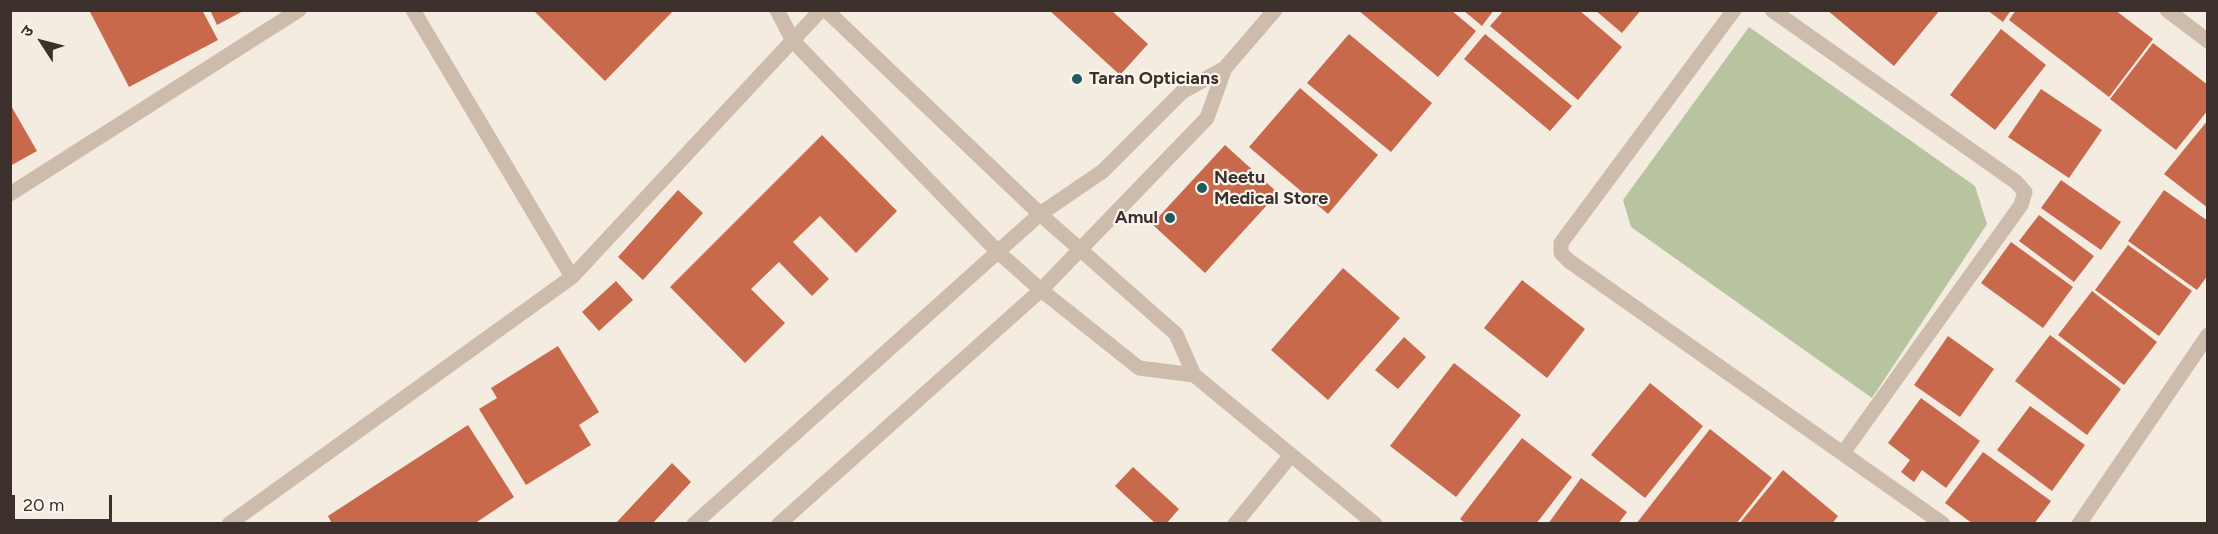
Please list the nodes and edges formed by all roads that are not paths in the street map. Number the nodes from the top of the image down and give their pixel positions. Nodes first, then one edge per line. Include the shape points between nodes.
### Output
1 (299, 10) edge
2 (413, 10) edge
3 (777, 10) edge
4 (821, 10) edge
5 (826, 10) edge
6 (1275, 10) edge
7 (1734, 10) edge
8 (1772, 10) edge
9 (2166, 10) edge
10 (2208, 40) edge
11 (793, 41) junction
12 (1226, 68) junction
13 (10, 195) edge
14 (1040, 214) junction
15 (1079, 249) junction
16 (998, 252) junction
17 (573, 277) junction
18 (1041, 290) junction
19 (2208, 335) edge
20 (1194, 375) junction
21 (1843, 453) junction
22 (1291, 455) junction
23 (229, 524) edge
24 (694, 524) edge
25 (779, 524) edge
26 (1234, 524) edge
27 (1375, 524) edge
28 (1943, 524) edge
29 (2079, 524) edge

1 - 13 street
2 - 17 street
3 - 11 street
4 - 11 street
5 - 14 street
6 - 12 street
7 - 21 street via 1561,243 1561,252
8 - 21 street via 2025,192 2021,205
9 - 10 street
11 - 16 street
11 - 17 street
12 - 14 street via 1182,92 1102,171
12 - 15 street via 1208,118
14 - 15 street
14 - 16 street
15 - 18 street
15 - 20 street via 1176,334
16 - 18 street
16 - 24 street
17 - 23 street
18 - 20 street via 1139,368
18 - 25 street
19 - 29 street
20 - 22 street
21 - 28 street
22 - 26 street
22 - 27 street

